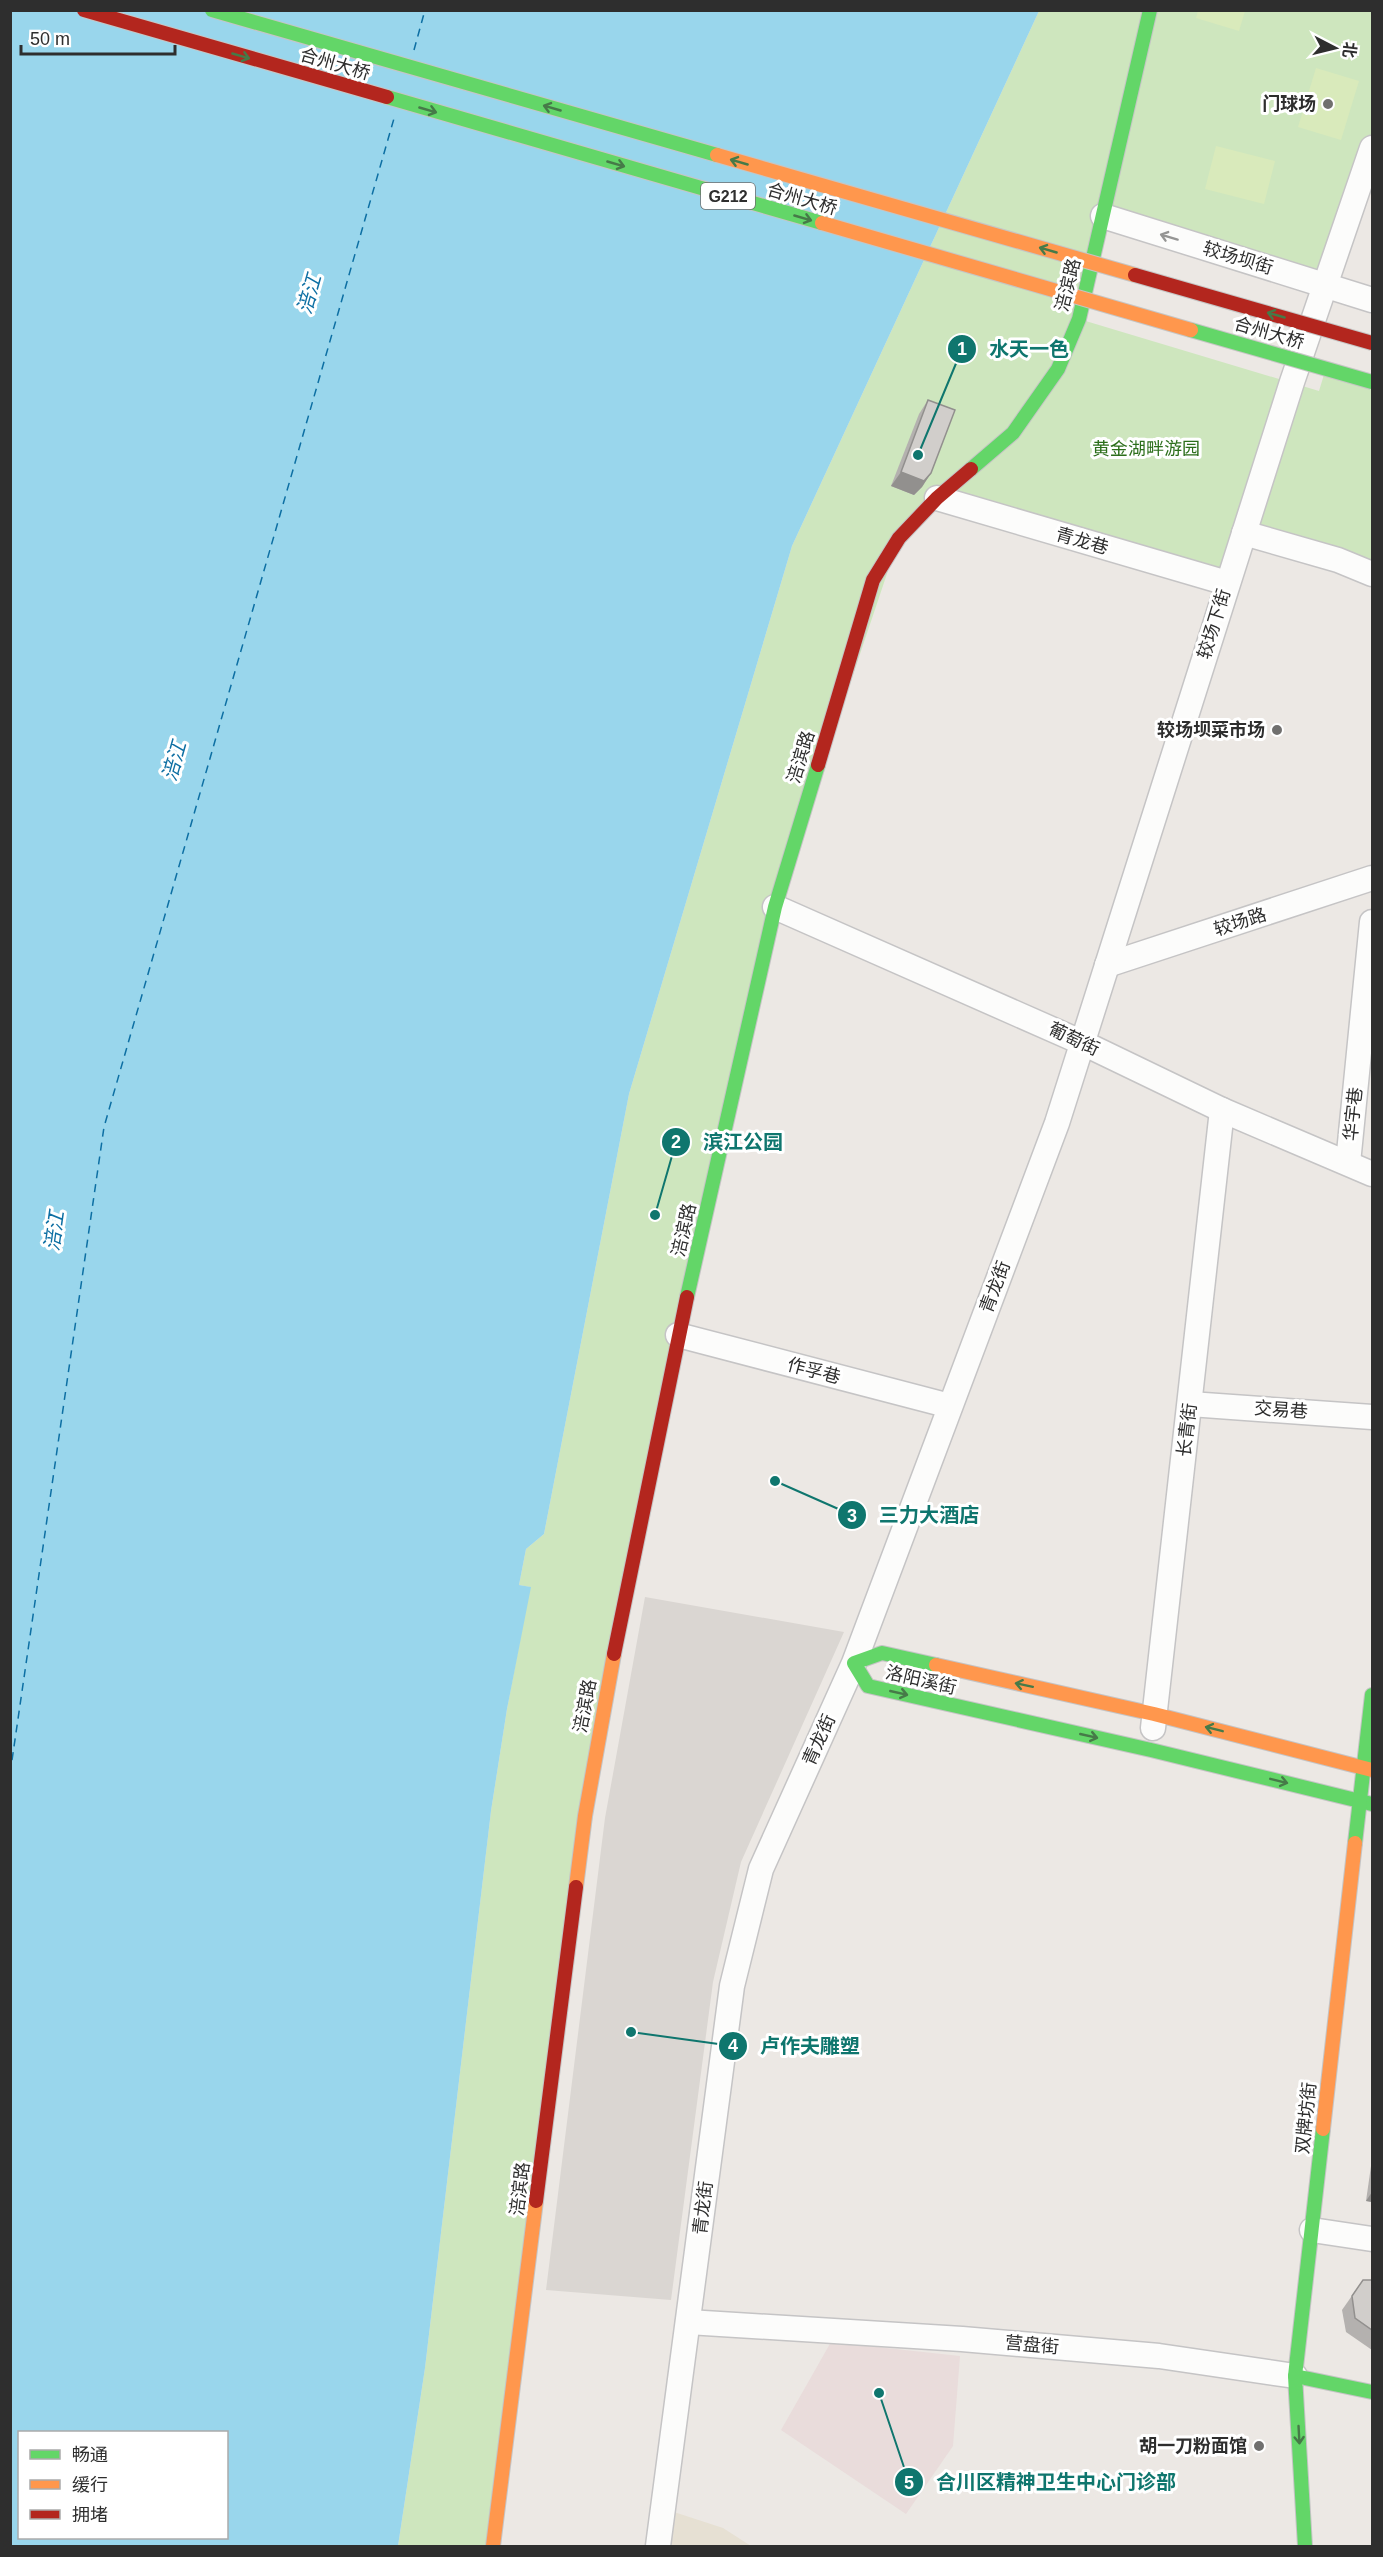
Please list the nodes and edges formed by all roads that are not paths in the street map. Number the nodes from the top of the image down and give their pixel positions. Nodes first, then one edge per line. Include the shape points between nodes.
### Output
1 (84, 10) edge
2 (212, 10) edge
3 (1150, 10) edge
4 (1372, 148) edge
5 (1103, 216) junction
6 (1325, 285) junction
7 (1372, 300) edge
8 (1372, 343) edge
9 (1372, 382) edge
10 (937, 498) junction
11 (1244, 533) junction
12 (1372, 574) edge
13 (1227, 583) junction
14 (1372, 878) edge
15 (775, 907) junction
16 (1372, 922) edge
17 (1107, 965) junction
18 (1083, 1043) junction
19 (1222, 1110) junction
20 (1348, 1163) junction
21 (1372, 1174) edge
22 (678, 1335) junction
23 (1190, 1404) junction
24 (950, 1406) junction
25 (1372, 1417) edge
26 (854, 1663) junction
27 (1372, 1695) edge
28 (1154, 1714) junction
29 (1151, 1750) junction
30 (1368, 1769) edge
31 (1366, 1802) edge
32 (1312, 2230) junction
33 (1372, 2239) edge
34 (688, 2322) junction
35 (1295, 2376) junction
36 (1372, 2392) edge
37 (494, 2547) edge
38 (658, 2547) edge
39 (1305, 2547) edge

1 -> 9 main road, 合州大桥 / G212, bridge
8 -> 2 main road, 合州大桥 / G212, bridge
3 - 5 main road, 涪滨路
4 - 6 street, 较场下街
6 -> 5 street, 较场坝街
5 - 10 main road, 涪滨路 via 1079,319 1058,369 1013,433
6 - 7 street, 较场坝街
6 - 11 street, 较场下街
10 - 13 street, 青龙巷
10 - 15 main road, 涪滨路 via 899,538 873,580
11 - 12 street
11 - 13 street, 较场下街
13 - 17 street, 较场下街
14 - 17 street, 较场路
15 - 18 street, 葡萄街
15 - 22 main road, 涪滨路
16 - 20 street, 华宇巷
17 - 18 street, 青龙街
18 - 19 street, 葡萄街
18 - 24 street, 青龙街 via 1057,1123
19 - 20 street, 葡萄街
19 - 23 street, 长青街
20 - 21 street, 葡萄街
22 - 24 street, 作孚巷
22 - 37 main road, 涪滨路 via 619,1623 585,1816
23 - 25 street, 交易巷
23 - 28 street, 长青街
24 - 26 street, 青龙街
28 -> 26 main road, 洛阳溪街 via 882,1653
26 -> 29 main road, 洛阳溪街 via 868,1686
26 - 34 street, 青龙街 via 761,1869 732,1986
27 - 30 main road, 双牌坊街
28 - 29 street, 长青街
30 -> 28 main road, 洛阳溪街
29 -> 31 main road, 洛阳溪街
30 - 31 main road, 双牌坊街
31 - 32 main road, 双牌坊街
32 - 33 street
32 - 35 main road, 双牌坊街
34 - 35 street, 营盘街 via 1159,2356
34 - 38 street, 青龙街
35 - 36 main road, 营盘街
35 -> 39 main road, 双牌坊街

